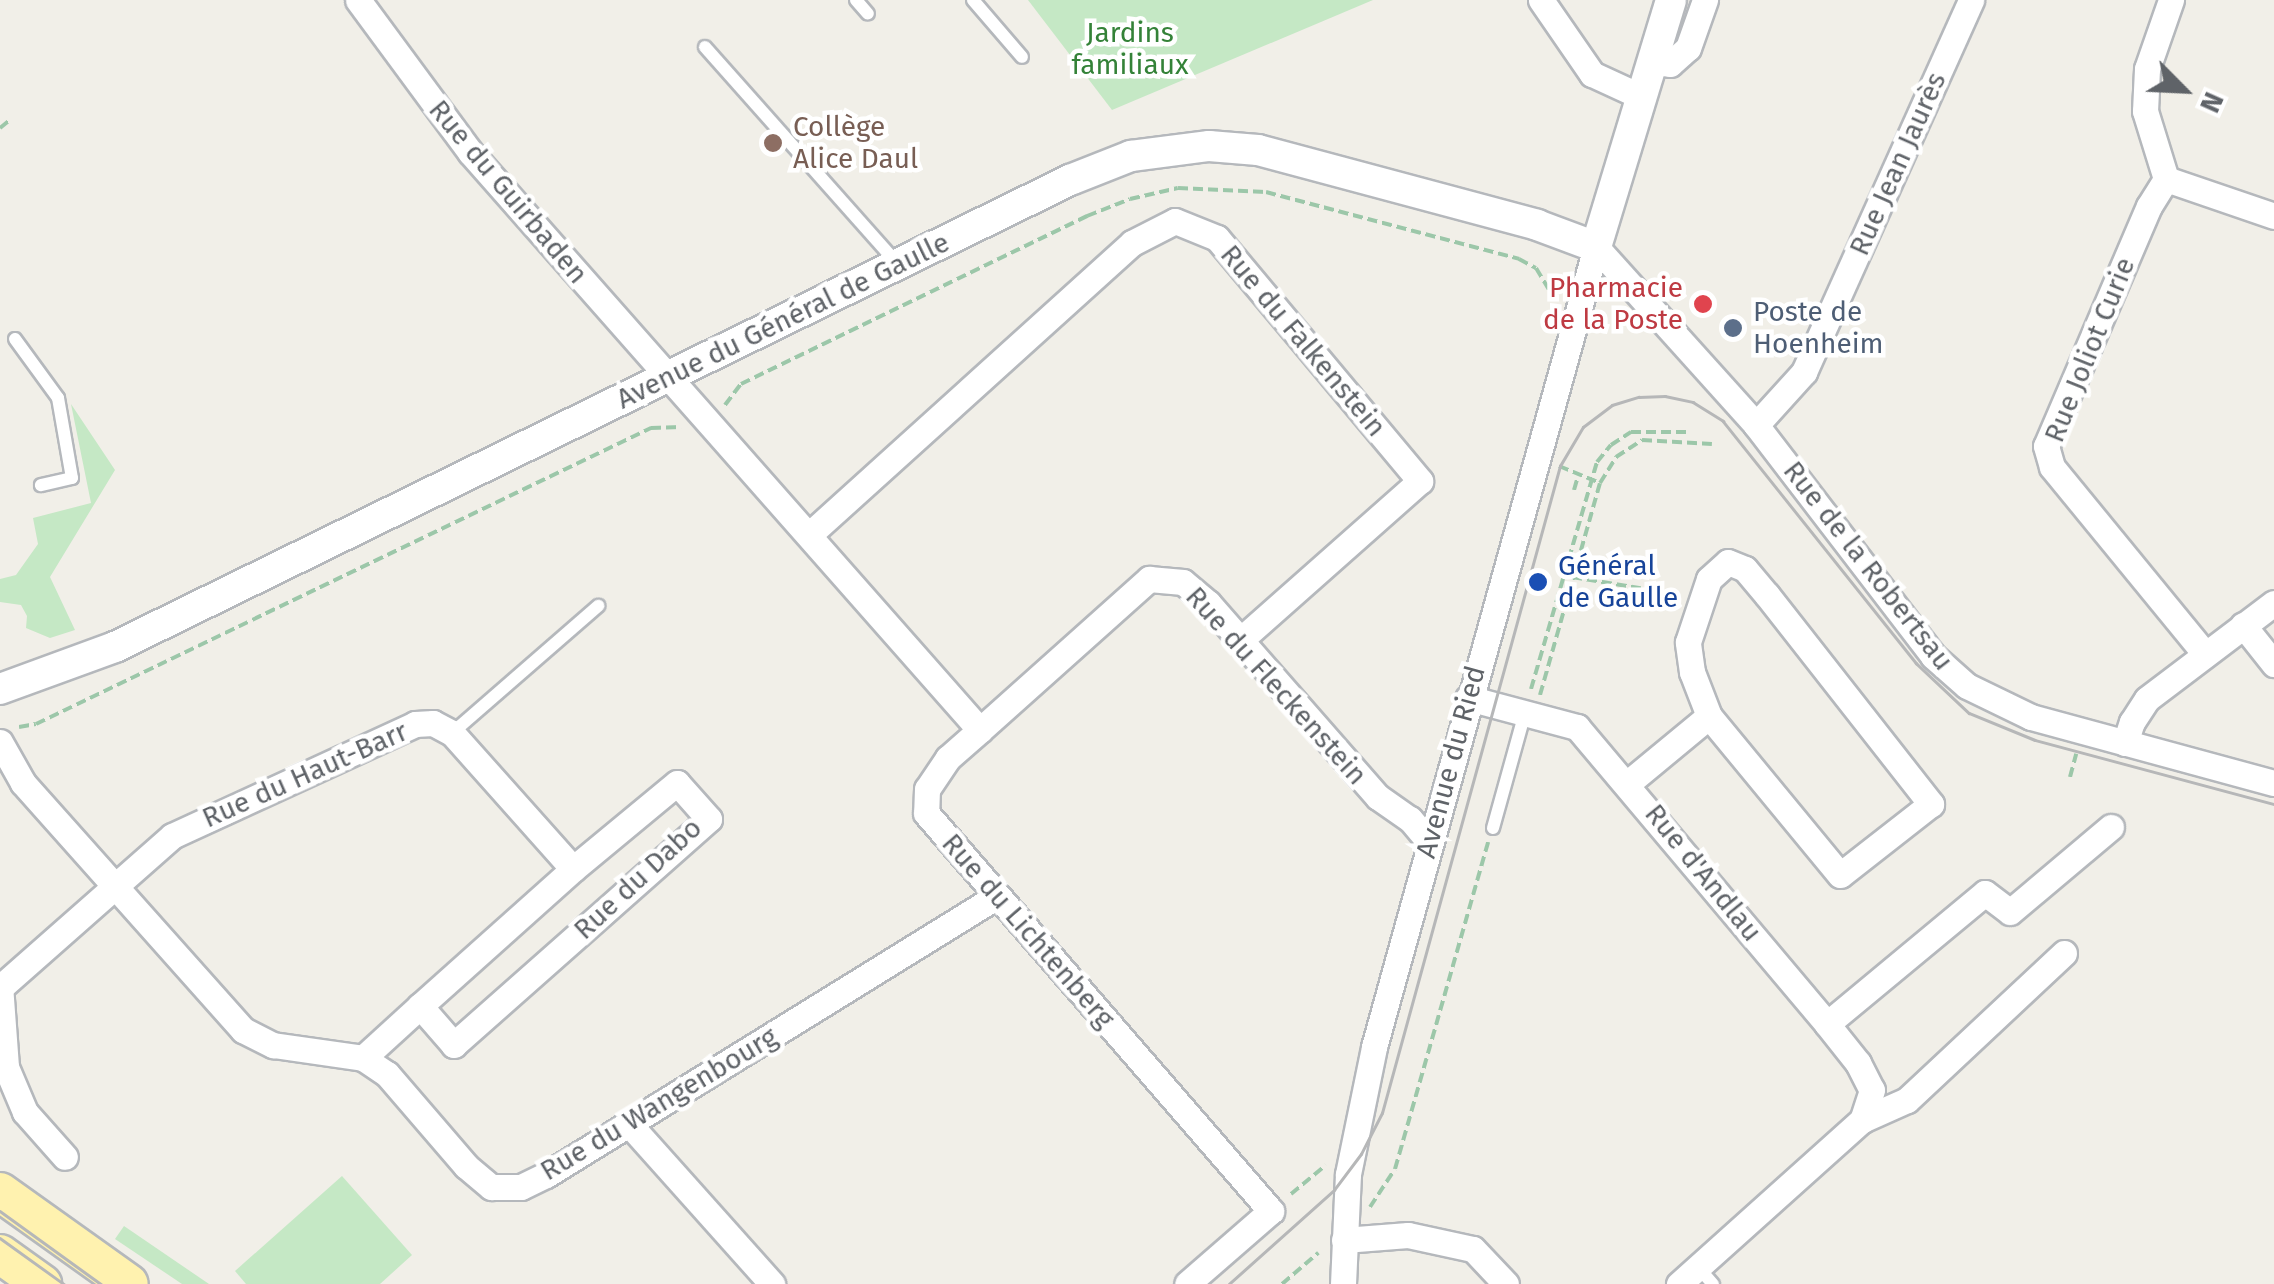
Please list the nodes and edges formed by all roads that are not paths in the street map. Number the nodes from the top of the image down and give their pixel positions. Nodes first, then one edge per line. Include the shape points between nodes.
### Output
1 (358, 0) edge
2 (856, 0) edge
3 (973, 0) edge
4 (1541, 0) edge
5 (1671, 0) edge
6 (1705, 0) edge
7 (1972, 0) edge
8 (2170, 0) edge
9 (868, 14) dead end
10 (705, 47) dead end
11 (1022, 57) dead end
12 (1652, 62) junction
13 (1642, 97) junction
14 (2166, 179) junction
15 (2274, 216) edge
16 (1596, 247) junction
17 (899, 264) junction
18 (14, 340) dead end
19 (666, 379) junction
20 (1756, 425) junction
21 (41, 485) dead end
22 (810, 534) junction
23 (2274, 603) edge
24 (598, 606) dead end
25 (2243, 626) junction
26 (1240, 640) junction
27 (2205, 654) junction
28 (2274, 664) edge
29 (0, 689) edge
30 (1468, 698) junction
31 (1532, 702) junction
32 (1709, 716) junction
33 (980, 730) junction
34 (10, 734) edge
35 (452, 734) junction
36 (2125, 744) junction
37 (1628, 783) junction
38 (2274, 783) edge
39 (2111, 827) dead end
40 (1493, 828) road end
41 (1430, 842) junction
42 (573, 869) junction
43 (113, 884) junction
44 (997, 896) junction
45 (2064, 953) dead end
46 (1, 986) edge
47 (420, 1006) junction
48 (1827, 1024) junction
49 (364, 1058) junction
50 (1862, 1120) junction
51 (629, 1124) junction
52 (65, 1156) dead end
53 (0, 1192) edge
54 (1334, 1244) junction
55 (0, 1254) edge
56 (1697, 1278) edge
57 (42, 1284) edge
58 (129, 1284) edge
59 (772, 1284) edge
60 (1186, 1284) edge
61 (1344, 1284) edge
62 (1506, 1284) edge

1 - 19 street, Rue du Guirbaden via 470,152
2 - 9 lane
3 - 11 lane
4 - 13 street via 1592,74
5 - 12 street
6 - 12 street via 1688,48 1670,64
7 - 20 street, Rue Jean Jaurès via 1804,372
8 - 14 street via 2147,69 2145,111
10 - 17 lane
12 - 13 street
13 - 16 street
14 - 15 street
14 - 27 street, Rue Joliot Curie via 2046,446 2052,467
16 - 17 street, Avenue du Général de Gaulle via 1258,150 1209,146 1131,156
16 - 20 street, Rue de la Robertsau
16 - 30 street, Avenue du Ried
17 - 19 street, Avenue du Général de Gaulle
18 - 21 lane via 58,398 72,478
19 - 22 street
19 - 29 street, Avenue du Général de Gaulle via 115,646
20 - 36 street, Rue de la Robertsau via 1945,668 2000,705
22 - 26 street, Rue du Falkenstein via 1132,243 1175,221 1217,238 1420,481
22 - 33 street
23 - 25 street
24 - 35 lane
25 - 27 street
25 - 28 street
26 - 33 street, Rue du Fleckenstein via 1182,582 1149,579
26 - 41 street, Rue du Fleckenstein via 1378,798
27 - 36 street via 2148,699
30 - 31 street, Rue d'Andlau
30 - 41 street, Avenue du Ried
31 - 37 street, Rue d'Andlau via 1578,726
31 - 40 lane
32 - 32 street via 1688,651 1701,598 1716,568 1728,562 1745,569 1931,804 1840,876
32 - 37 street
33 - 44 street, Rue du Lichtenberg via 948,758 927,789 926,813
34 - 43 street via 23,783
35 - 42 street
35 - 43 street, Rue du Haut-Barr via 432,723 415,724 172,836
36 - 38 street, Rue de la Robertsau
37 - 48 street, Rue d'Andlau
39 - 48 street via 2010,912 1985,893
41 - 54 street, Avenue du Ried via 1352,1142
42 - 47 street, Rue du Dabo
42 - 47 street, Rue du Dabo via 677,782 710,819 454,1045
43 - 46 street, Rue du Haut-Barr
43 - 49 street via 243,1030 273,1046
44 - 51 street, Rue du Wangenbourg
44 - 60 street, Rue du Lichtenberg via 1271,1211
45 - 50 street via 1907,1100
46 - 52 street via 6,1067 25,1112
47 - 49 street, Rue du Dabo
48 - 50 street, Rue d'Andlau via 1872,1090
49 - 51 street, Rue du Wangenbourg via 387,1074 491,1187 521,1187 546,1176
50 - 56 street
51 - 59 street
53 - 58 main road
54 - 61 street, Avenue du Ried
54 - 62 street via 1408,1235 1473,1249
55 - 57 main road

